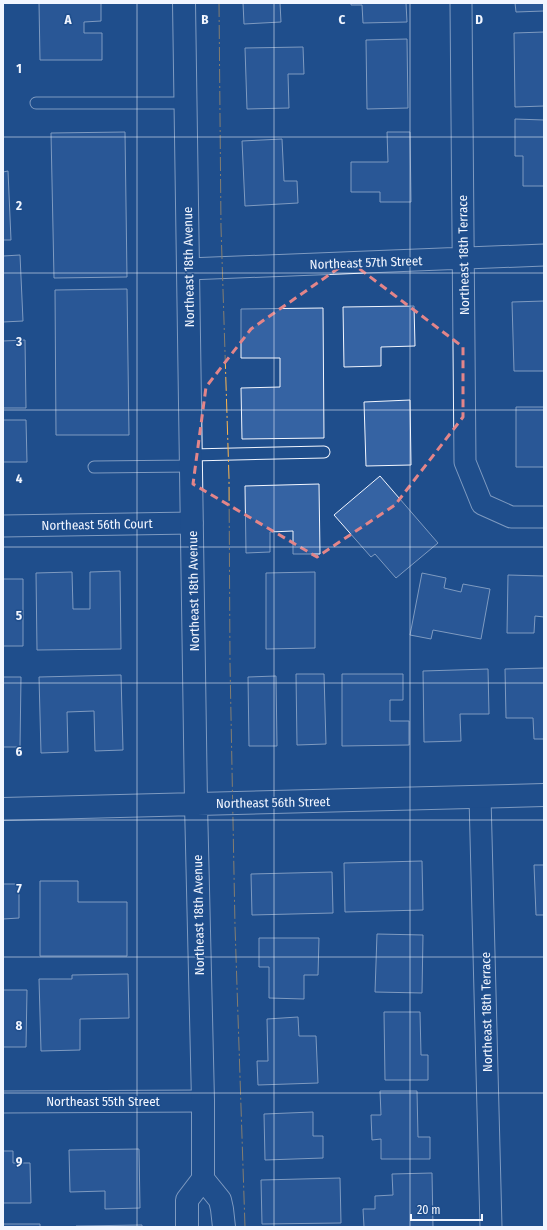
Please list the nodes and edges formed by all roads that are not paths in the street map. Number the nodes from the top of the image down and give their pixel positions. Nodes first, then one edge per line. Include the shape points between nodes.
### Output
1 (184, 3) edge
2 (461, 3) edge
3 (36, 103) dead end
4 (186, 103) junction
5 (544, 255) edge
6 (463, 258) junction
7 (188, 269) junction
8 (324, 452) dead end
9 (191, 461) junction
10 (94, 467) dead end
11 (544, 517) edge
12 (192, 523) junction
13 (3, 526) edge
14 (544, 795) edge
15 (480, 797) junction
16 (196, 804) junction
17 (3, 809) edge
18 (203, 1101) junction
19 (3, 1102) edge
20 (203, 1179) junction
21 (187, 1227) edge
22 (224, 1227) edge
23 (491, 1227) edge

1 - 4 street, Northeast 18th Avenue
2 - 6 street, Northeast 18th Terrace
3 - 4 lane
4 - 7 street, Northeast 18th Avenue
5 - 6 street, Northeast 57th Street
6 - 7 street, Northeast 57th Street
6 - 11 street, Northeast 18th Terrace via 465,462 482,504 511,517
7 - 9 street, Northeast 18th Avenue
8 - 9 lane
9 - 10 lane
9 - 12 street, Northeast 18th Avenue
12 - 13 street, Northeast 56th Court
12 - 16 street, Northeast 18th Avenue
14 - 15 street, Northeast 56th Street
15 - 16 street, Northeast 56th Street
15 - 23 street, Northeast 18th Terrace
16 - 17 street, Northeast 56th Street
16 - 18 street, Northeast 18th Avenue
18 - 19 street, Northeast 55th Street
18 - 20 street, Northeast 18th Avenue
20 - 21 street via 187,1200
20 - 22 street via 220,1200

